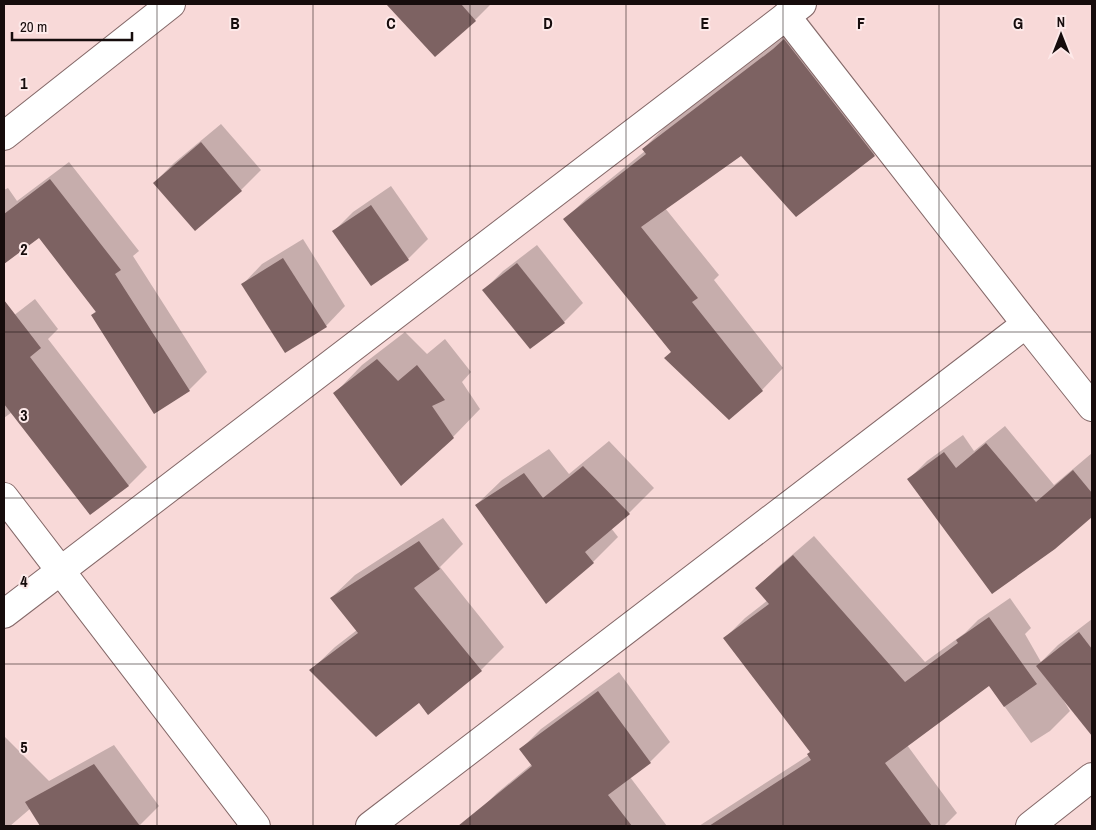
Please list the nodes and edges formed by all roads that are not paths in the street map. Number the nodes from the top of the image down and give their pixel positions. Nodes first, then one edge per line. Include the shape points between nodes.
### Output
1 (171, 4) edge
2 (794, 10) edge
3 (4, 136) edge
4 (1026, 324) junction
5 (1092, 407) edge
6 (4, 497) edge
7 (60, 570) junction
8 (4, 614) edge
9 (1092, 778) edge
10 (256, 826) edge
11 (370, 826) edge
12 (1030, 826) edge

1 - 3 street
2 - 4 street
2 - 7 street
4 - 5 street
4 - 11 street
6 - 7 street
7 - 8 street
7 - 10 street
9 - 12 street

